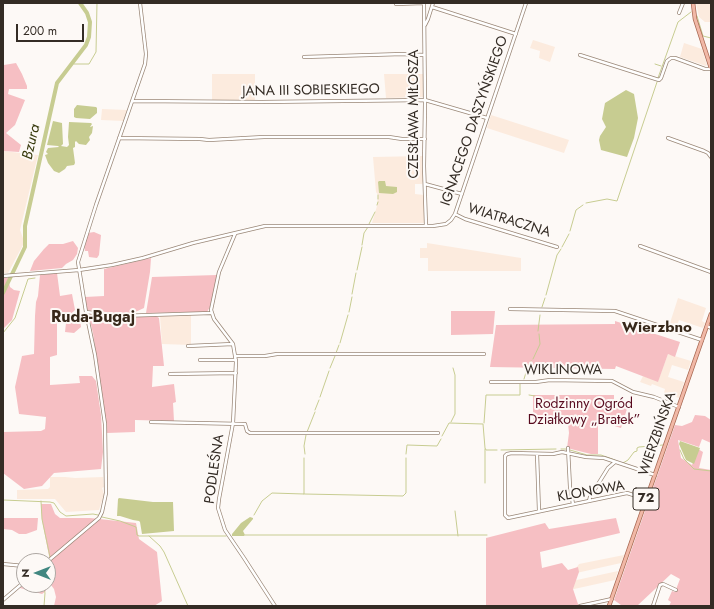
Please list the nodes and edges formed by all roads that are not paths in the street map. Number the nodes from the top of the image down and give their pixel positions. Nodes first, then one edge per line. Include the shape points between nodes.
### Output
1 (140, 3) edge
2 (424, 3) edge
3 (433, 3) edge
4 (526, 3) edge
5 (683, 3) edge
6 (693, 3) edge
7 (396, 4) edge
8 (432, 7) junction
9 (679, 13) dead end
10 (424, 25) junction
11 (516, 34) junction
12 (424, 55) junction
13 (580, 55) dead end
14 (304, 57) dead end
15 (711, 68) edge
16 (425, 100) junction
17 (132, 101) junction
18 (487, 118) junction
19 (119, 138) junction
20 (668, 138) dead end
21 (425, 139) junction
22 (711, 157) edge
23 (425, 184) junction
24 (462, 194) junction
25 (455, 214) junction
26 (426, 226) junction
27 (235, 234) junction
28 (557, 246) dead end
29 (640, 246) dead end
30 (79, 270) junction
31 (711, 272) edge
32 (3, 276) edge
33 (510, 309) dead end
34 (86, 312) junction
35 (211, 312) junction
36 (711, 314) edge
37 (707, 326) junction
38 (711, 328) edge
39 (702, 340) junction
40 (233, 344) junction
41 (188, 346) dead end
42 (484, 354) dead end
43 (236, 356) junction
44 (200, 360) dead end
45 (236, 360) junction
46 (236, 373) junction
47 (170, 374) dead end
48 (491, 382) dead end
49 (679, 407) junction
50 (151, 422) dead end
51 (233, 423) junction
52 (438, 433) dead end
53 (568, 448) dead end
54 (569, 453) junction
55 (537, 454) junction
56 (615, 462) junction
57 (655, 475) junction
58 (646, 499) junction
59 (589, 501) junction
60 (573, 504) junction
61 (539, 511) junction
62 (56, 554) edge
63 (3, 564) edge
64 (16, 565) edge
65 (16, 589) edge
66 (676, 590) dead end
67 (612, 599) junction
68 (3, 600) edge
69 (275, 606) edge
70 (580, 606) edge
71 (609, 606) edge
72 (654, 606) edge

1 - 17 street via 146,59
2 - 7 street
2 - 10 street, CZESŁAWA MIŁOSZA
3 - 8 street
4 - 11 street, IGNACEGO DASZYŃSKIEGO
5 - 9 street
6 - 15 main road via 695,19
8 - 10 street
8 - 11 street
10 - 12 street, CZESŁAWA MIŁOSZA
11 - 18 street, IGNACEGO DASZYŃSKIEGO
12 - 14 street
12 - 16 street, CZESŁAWA MIŁOSZA
13 - 15 street via 659,80 671,58 705,69
16 - 17 street, JANA III SOBIESKIEGO
16 - 18 street, JANA III SOBIESKIEGO
16 - 21 street, CZESŁAWA MIŁOSZA
17 - 19 street
18 - 24 street, IGNACEGO DASZYŃSKIEGO
19 - 21 street
19 - 30 street via 79,255
20 - 22 street via 704,151
21 - 23 street, CZESŁAWA MIŁOSZA
23 - 24 street
23 - 26 street, CZESŁAWA MIŁOSZA
24 - 25 street, IGNACEGO DASZYŃSKIEGO
25 - 26 street, IGNACEGO DASZYŃSKIEGO via 444,224
25 - 28 street, WIATRACZNA
26 - 27 street, IGNACEGO DASZYŃSKIEGO via 269,225
27 - 30 street, IGNACEGO DASZYŃSKIEGO via 193,243 129,262
27 - 35 street via 226,252
29 - 31 street
30 - 32 street, IGNACEGO DASZYŃSKIEGO
30 - 34 street
33 - 39 street via 615,311
34 - 35 street via 119,316
34 - 62 street via 105,424 106,493 99,518
35 - 40 street, PODLEŚNA
36 - 37 main road, WIERZBIŃSKA / 72
37 - 38 street
37 - 39 main road, WIERZBIŃSKA / 72
39 - 49 main road, WIERZBIŃSKA / 72
40 - 41 street
40 - 43 street, PODLEŚNA
42 - 43 street
43 - 45 street, PODLEŚNA
44 - 45 street
45 - 46 street, PODLEŚNA
46 - 47 street
46 - 51 street, PODLEŚNA
48 - 49 street, WIKLINOWA via 612,381 634,392
49 - 57 main road, WIERZBIŃSKA / 72
50 - 51 street
51 - 52 street via 245,424 250,433
51 - 69 street, PODLEŚNA via 218,499 220,517 225,530
53 - 54 street
54 - 55 street, KLONOWA
54 - 56 street, KLONOWA
54 - 60 street
55 - 61 street, KLONOWA
55 - 61 street, KLONOWA via 512,453 505,456 505,515 509,518
56 - 57 street, KLONOWA
56 - 59 street via 608,468
57 - 58 main road, WIERZBIŃSKA / 72
58 - 59 street, KLONOWA via 628,493
58 - 67 main road, WIERZBIŃSKA / 72
59 - 60 street, KLONOWA
60 - 61 street, KLONOWA
63 - 64 street
65 - 68 street
66 - 72 street via 660,585
67 - 70 street
67 - 71 main road, WIERZBIŃSKA / 72

